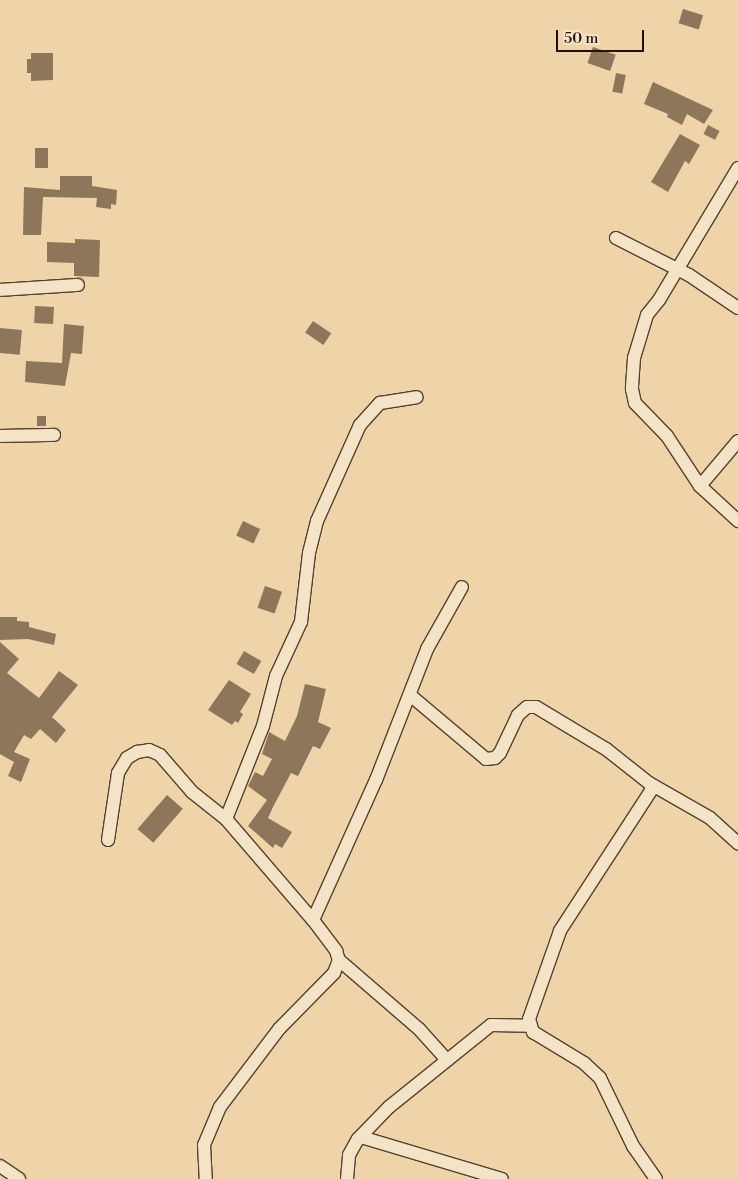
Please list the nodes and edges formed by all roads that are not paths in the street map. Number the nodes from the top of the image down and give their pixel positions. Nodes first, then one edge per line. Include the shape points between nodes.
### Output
1 (738, 168) edge
2 (616, 238) dead end
3 (676, 268) junction
4 (78, 285) dead end
5 (0, 290) edge
6 (738, 308) edge
7 (417, 397) dead end
8 (54, 435) dead end
9 (0, 436) edge
10 (738, 441) edge
11 (700, 486) junction
12 (738, 521) edge
13 (462, 587) dead end
14 (410, 695) junction
15 (654, 786) junction
16 (226, 820) junction
17 (108, 840) dead end
18 (738, 843) edge
19 (313, 920) junction
20 (339, 960) junction
21 (530, 1026) junction
22 (447, 1060) junction
23 (361, 1136) junction
24 (0, 1166) edge
25 (19, 1179) edge
26 (206, 1179) edge
27 (347, 1179) edge
28 (502, 1179) edge
29 (656, 1179) edge

1 - 3 street
2 - 3 street
3 - 6 street via 719,292
3 - 11 street via 642,325 632,389 635,403 667,436
4 - 5 street
7 - 16 street via 380,403 360,425 317,521 309,553 301,622 276,676 263,726
8 - 9 street
10 - 11 street
11 - 12 street
13 - 14 street via 427,649
14 - 15 street via 486,759 495,758 500,753 518,715 531,706 606,749
14 - 19 street
15 - 18 street via 710,818
15 - 21 street via 560,931 532,1006
16 - 17 street via 192,792 160,755 149,750 127,758 118,773
16 - 19 street
19 - 20 street via 336,950
20 - 22 street via 419,1029
20 - 26 street via 334,973 279,1029 220,1107 204,1145
21 - 22 street via 491,1025
21 - 29 street via 540,1038 584,1063 600,1078 633,1146
22 - 23 street via 389,1107
23 - 27 street via 349,1155
23 - 28 street
24 - 25 street

